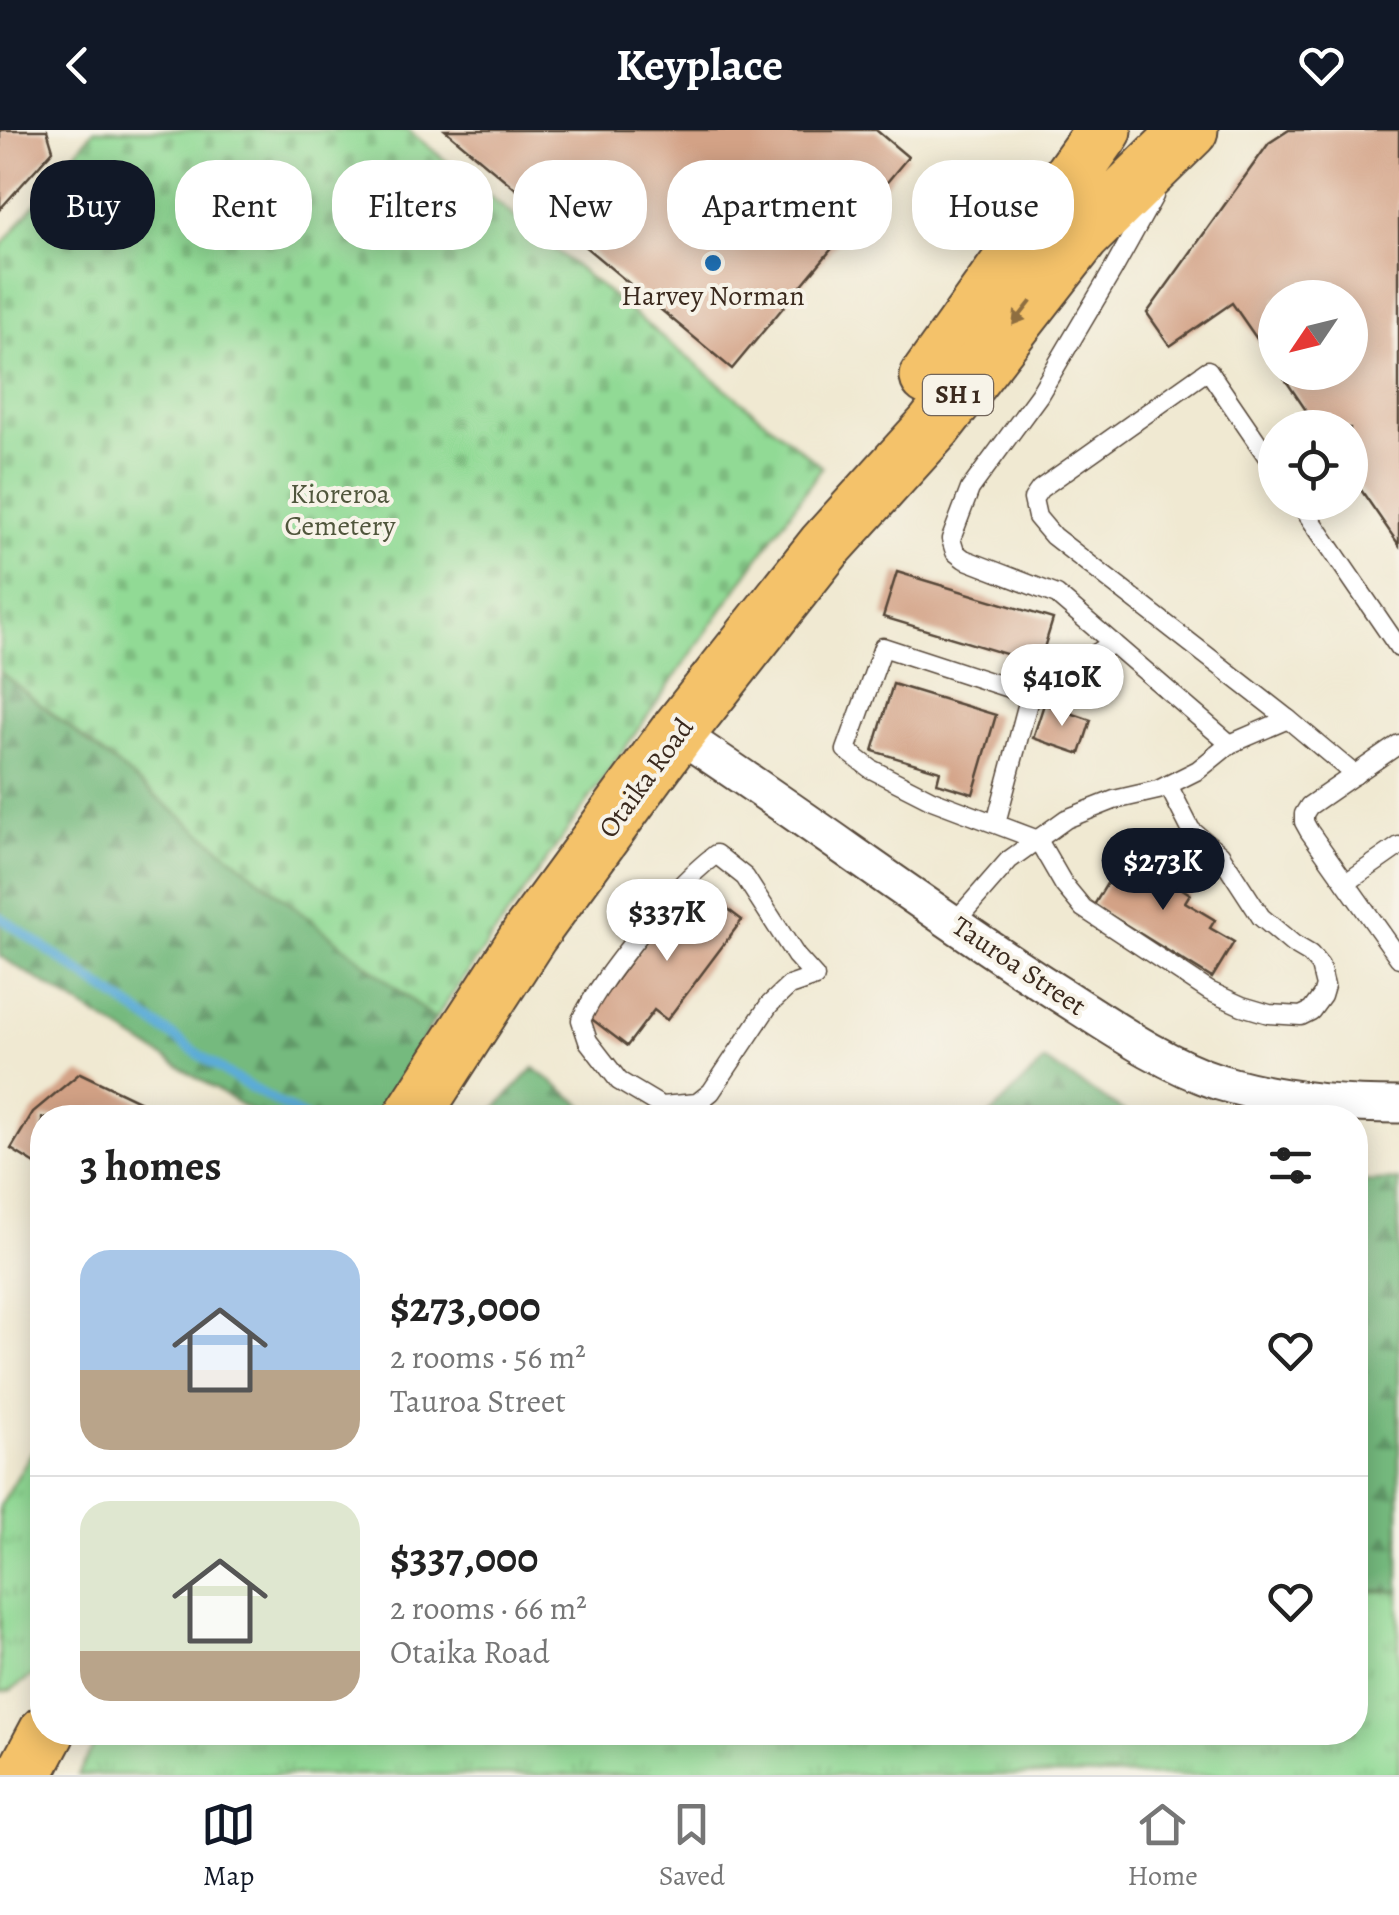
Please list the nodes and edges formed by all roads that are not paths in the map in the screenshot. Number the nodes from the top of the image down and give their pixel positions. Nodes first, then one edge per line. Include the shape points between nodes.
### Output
1 (1148, 130) edge
2 (1190, 130) edge
3 (1097, 135) edge
4 (1082, 236) junction
5 (1258, 443) edge
6 (1311, 520) edge
7 (826, 546) junction
8 (1113, 644) junction
9 (1399, 648) edge
10 (1030, 696) junction
11 (1288, 718) junction
12 (676, 733) junction
13 (1230, 744) junction
14 (1399, 744) edge
15 (1355, 774) junction
16 (1168, 785) junction
17 (996, 823) junction
18 (1038, 840) junction
19 (1399, 846) edge
20 (1346, 884) junction
21 (954, 923) junction
22 (1397, 951) edge
23 (581, 1020) joint
24 (419, 1105) edge
25 (659, 1105) edge
26 (673, 1105) edge
27 (1399, 1105) edge

1 - 4 highway
2 - 4 highway, Otaika Road / SH 1
2 - 8 lane via 1040,395 970,489 952,539 964,558 1057,595
3 - 7 highway, Otaika Road / SH 1 via 904,409
4 -> 7 highway, Otaika Road / SH 1 via 934,426
5 - 11 lane via 1208,370 1033,499 1037,517 1053,536
6 - 9 lane
7 - 12 highway, Otaika Road / SH 1
8 - 10 lane
8 - 13 lane
10 - 17 lane
10 - 17 lane via 883,647 846,750 932,800
11 - 13 lane
11 - 15 lane
12 - 21 street, Tauroa Street
12 - 24 highway, Otaika Road / SH 1 via 530,934
13 - 16 lane
14 - 15 lane
15 - 20 lane via 1304,814
16 - 18 lane via 1082,813
16 - 18 lane via 1191,830 1220,854 1260,918 1320,966 1325,986 1311,1011 1269,1014 1210,991 1083,908
17 - 18 lane
18 - 21 lane via 1009,860
19 - 20 lane
20 - 22 lane
21 - 27 street, Tauroa Street via 1183,1068 1260,1093 1334,1105
23 - 25 lane via 588,1041 619,1080
23 - 26 lane via 614,967 694,870 716,854 745,876 815,977 769,1004 711,1092 697,1103

